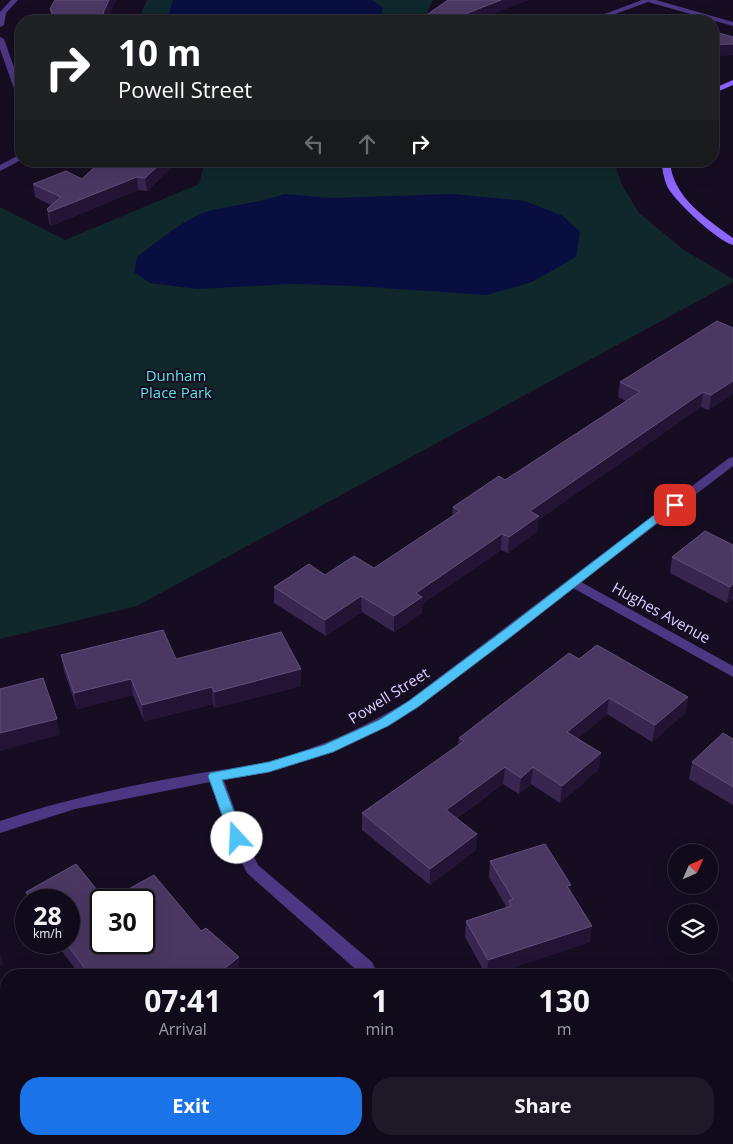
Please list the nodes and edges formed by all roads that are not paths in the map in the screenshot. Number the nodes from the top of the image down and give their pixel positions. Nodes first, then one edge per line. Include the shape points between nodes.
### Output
1 (15, 0) edge
2 (648, 0) edge
3 (607, 15) edge
4 (701, 15) edge
5 (719, 20) edge
6 (733, 24) edge
7 (0, 25) edge
8 (0, 39) edge
9 (15, 80) edge
10 (733, 82) edge
11 (719, 89) edge
12 (15, 160) edge
13 (667, 167) edge
14 (0, 168) edge
15 (733, 242) edge
16 (733, 460) edge
17 (574, 583) junction
18 (733, 672) edge
19 (215, 776) junction
20 (0, 827) edge
21 (367, 969) edge

1 - 7 street via 3,13
2 - 3 street
2 - 4 street
5 - 6 street
8 - 9 street
10 - 11 street
12 - 14 street
13 - 15 street via 669,182 684,202
16 - 17 street, Powell Street
17 - 18 street, Hughes Avenue
17 - 19 street, Powell Street via 383,723 328,749 269,767
19 - 20 street, Powell Street via 82,800
19 - 21 street via 252,869

